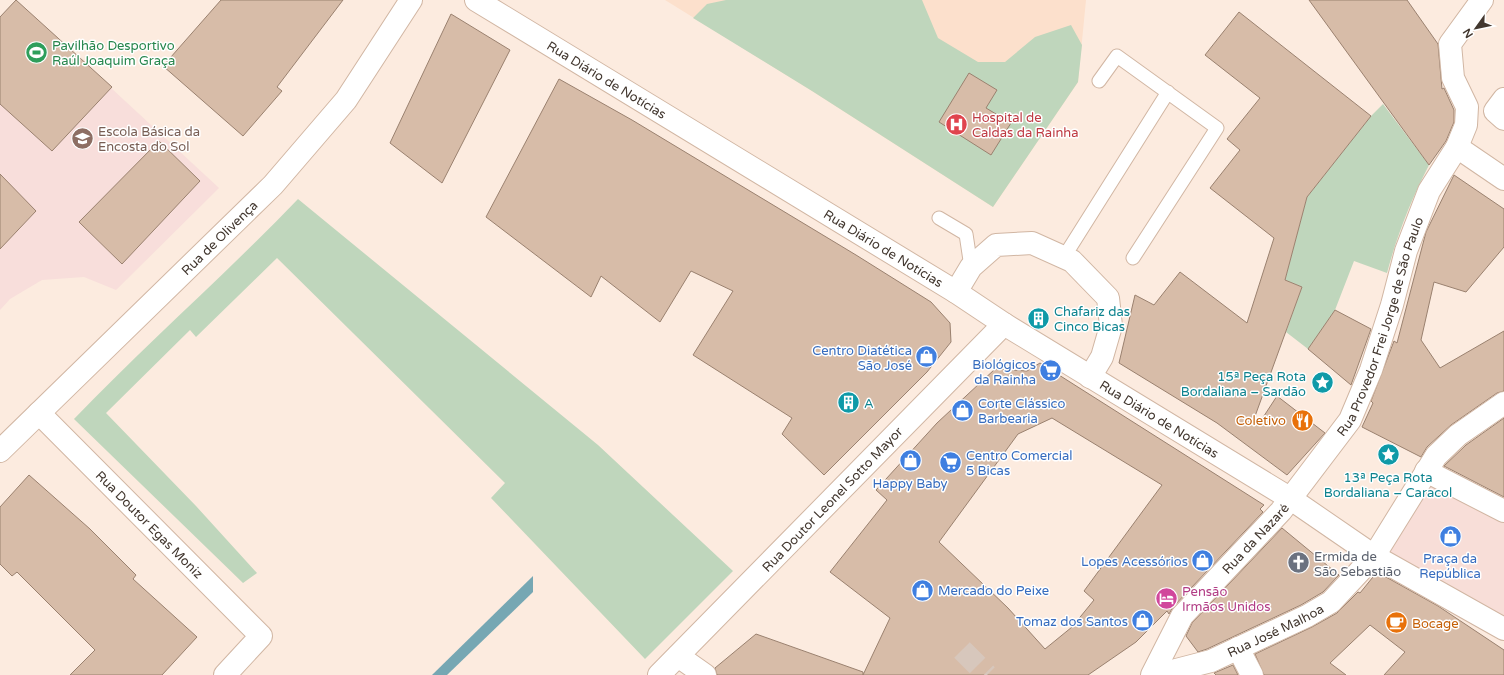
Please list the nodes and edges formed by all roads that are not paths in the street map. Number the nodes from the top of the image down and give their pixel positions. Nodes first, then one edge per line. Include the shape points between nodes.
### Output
1 (411, 0) edge
2 (476, 0) edge
3 (1482, 0) edge
4 (1099, 81) dead end
5 (1168, 92) junction
6 (1504, 99) edge
7 (1504, 118) edge
8 (1457, 147) junction
9 (1504, 179) edge
10 (940, 218) dead end
11 (1064, 257) junction
12 (1133, 258) dead end
13 (971, 267) junction
14 (956, 292) junction
15 (1004, 324) junction
16 (1090, 377) junction
17 (1504, 403) edge
18 (39, 413) junction
19 (0, 452) edge
20 (1426, 471) junction
21 (1290, 499) junction
22 (1504, 511) edge
23 (1374, 556) junction
24 (1504, 629) edge
25 (1238, 648) junction
26 (678, 656) junction
27 (225, 675) edge
28 (659, 675) edge
29 (705, 675) edge
30 (1152, 675) edge
31 (1157, 675) edge
32 (1252, 675) edge

1 - 18 street, Rua de Olivença via 346,100 273,185
2 - 14 street, Rua Diário de Notícias
3 - 8 street, Rua Provedor Frei Jorge de São Paulo via 1450,44 1453,78 1467,107 1466,125
4 - 5 lane via 1117,56
5 - 11 lane
5 - 12 lane via 1217,128
6 - 7 street via 1495,111
8 - 9 street
8 - 21 street, Rua Provedor Frei Jorge de São Paulo via 1426,198 1406,251 1371,370 1350,420
10 - 13 lane via 966,234
11 - 13 street via 1032,243 996,246
11 - 16 street via 1072,261 1108,298 1111,326 1102,357
13 - 14 street
14 - 15 street, Rua Diário de Notícias
15 - 16 street, Rua Diário de Notícias
15 - 26 street, Rua Doutor Leonel Sotto Mayor
16 - 21 street, Rua Diário de Notícias
17 - 20 street via 1458,435 1436,456
18 - 19 street, Rua de Olivença
18 - 27 street, Rua Doutor Egas Moniz via 261,636
20 - 22 street
20 - 23 street
21 - 23 street, Rua Diário de Notícias
21 - 30 street, Rua da Nazaré via 1182,616
23 - 24 street
23 - 25 street, Rua José Malhoa via 1331,602
25 - 31 street, Rua José Malhoa via 1211,661
25 - 32 street
26 - 28 street, Rua Doutor Leonel Sotto Mayor
26 - 29 street

